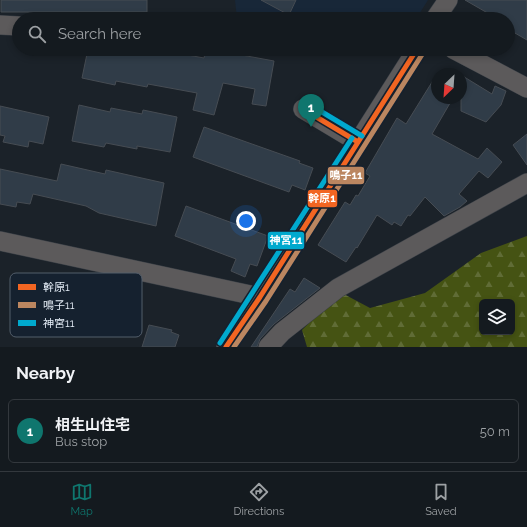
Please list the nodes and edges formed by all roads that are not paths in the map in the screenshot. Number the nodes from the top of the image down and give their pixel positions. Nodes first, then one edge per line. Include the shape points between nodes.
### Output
1 (448, 0) edge
2 (440, 12) edge
3 (0, 26) edge
4 (12, 26) edge
5 (412, 56) edge
6 (466, 56) edge
7 (527, 88) edge
8 (303, 109) dead end
9 (358, 142) junction
10 (527, 182) edge
11 (0, 240) edge
12 (260, 297) junction
13 (226, 347) edge
14 (268, 347) edge

1 - 2 street
3 - 4 street
5 - 9 street
6 - 7 street
8 - 9 street
9 - 12 street
10 - 14 street via 338,288 282,332
11 - 12 street
12 - 13 street

